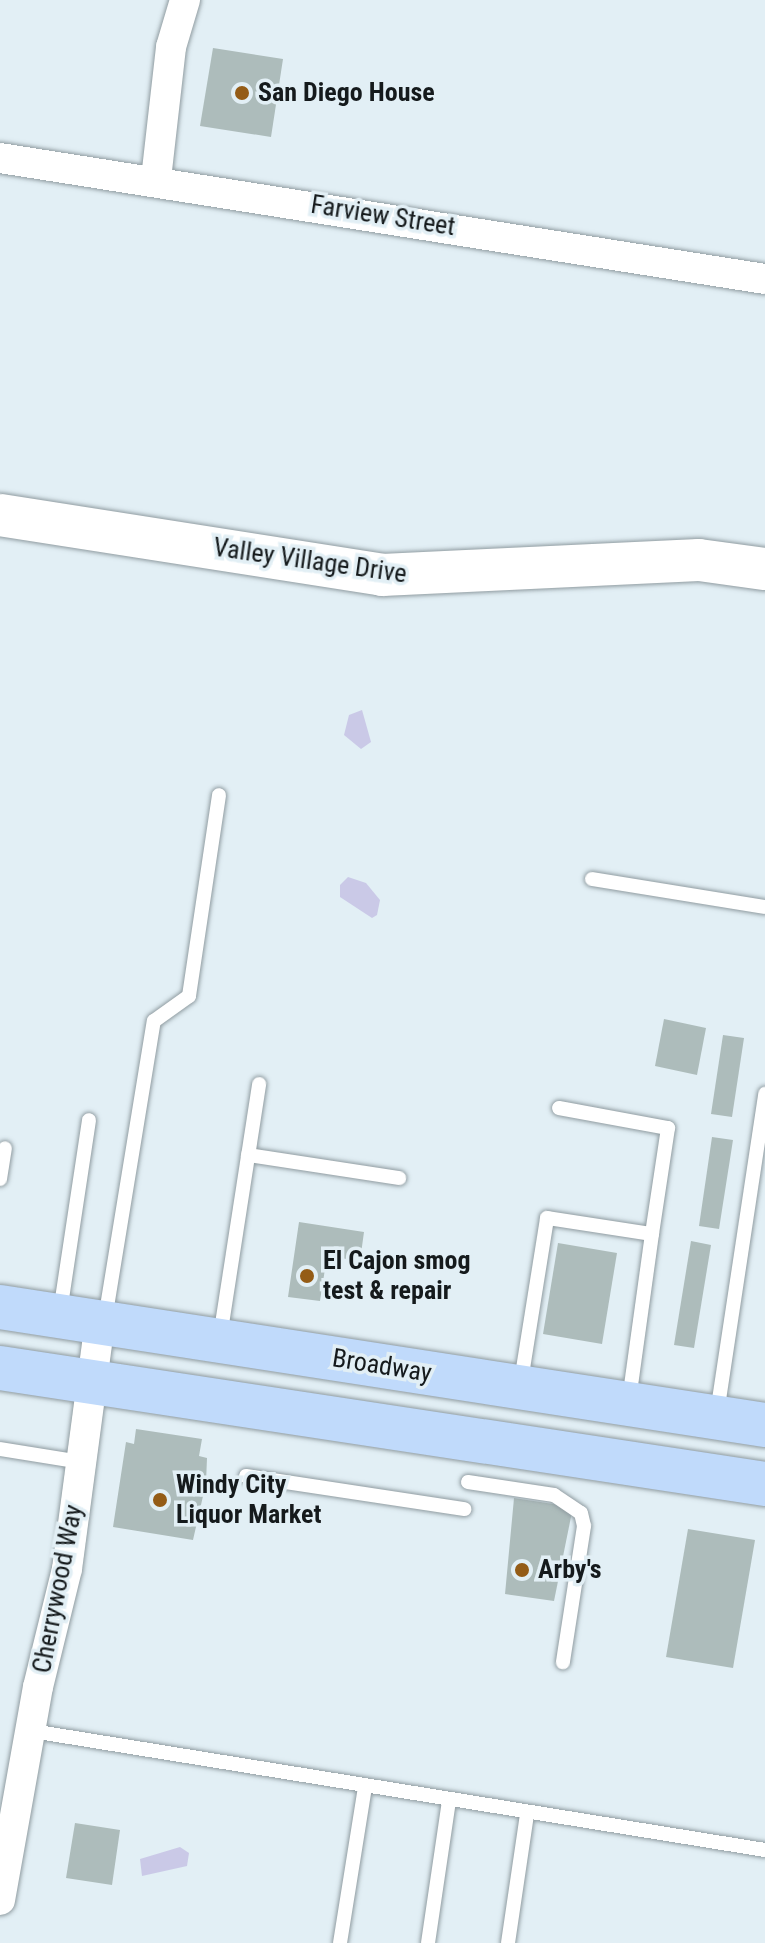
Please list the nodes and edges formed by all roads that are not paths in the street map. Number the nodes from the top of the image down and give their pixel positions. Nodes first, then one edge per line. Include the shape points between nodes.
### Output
1 (185, 0) edge
2 (0, 158) edge
3 (156, 179) junction
4 (765, 279) edge
5 (0, 515) edge
6 (765, 569) edge
7 (219, 795) dead end
8 (592, 879) dead end
9 (765, 907) edge
10 (259, 1084) dead end
11 (765, 1094) edge
12 (559, 1108) dead end
13 (89, 1120) dead end
14 (5, 1148) dead end
15 (248, 1155) junction
16 (399, 1178) dead end
17 (0, 1179) edge
18 (652, 1234) junction
19 (0, 1307) edge
20 (88, 1321) junction
21 (220, 1341) junction
22 (0, 1368) edge
23 (91, 1382) junction
24 (520, 1387) junction
25 (629, 1404) junction
26 (716, 1418) junction
27 (765, 1425) edge
28 (0, 1449) edge
29 (81, 1462) junction
30 (246, 1476) dead end
31 (468, 1482) dead end
32 (765, 1484) edge
33 (465, 1509) dead end
34 (563, 1662) dead end
35 (32, 1731) junction
36 (365, 1787) junction
37 (449, 1801) junction
38 (527, 1814) junction
39 (765, 1850) edge
40 (4, 1852) edge
41 (0, 1900) edge
42 (340, 1943) edge
43 (428, 1943) edge
44 (508, 1943) edge

1 - 3 street via 171,47
2 - 3 street, Farview Street
3 - 4 street, Farview Street
5 - 6 street, Valley Village Drive via 382,575 699,560
7 - 20 lane via 189,996 154,1021
8 - 9 lane
10 - 15 lane
11 - 26 lane
12 - 18 lane via 668,1128
13 - 20 lane
14 - 17 lane
15 - 16 lane
15 - 21 lane
18 - 24 lane via 547,1218
18 - 25 lane
19 - 20 main road, Broadway
20 - 21 main road, Broadway
20 - 23 street, Cherrywood Way
21 - 24 main road, Broadway
22 - 23 main road
23 - 29 street, Cherrywood Way
23 - 32 main road
24 - 25 main road, Broadway
25 - 26 main road, Broadway
26 - 27 main road, Broadway
28 - 29 lane
29 - 35 street, Cherrywood Way via 67,1569
30 - 33 lane
31 - 34 lane via 554,1495 581,1513 584,1526
35 - 36 lane
35 - 40 street, Cherrywood Way
36 - 37 lane
36 - 42 lane
37 - 38 lane
37 - 43 lane
38 - 39 lane
38 - 44 lane
40 - 41 street, Cherrywood Way

